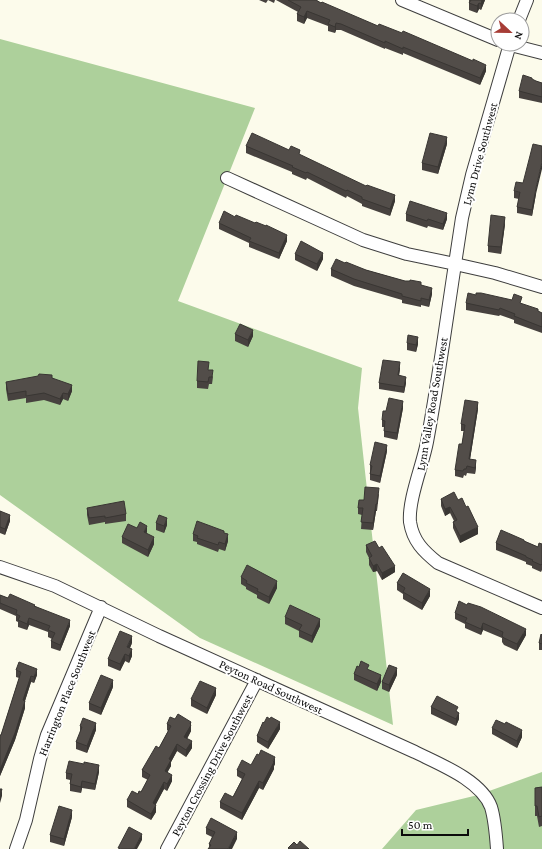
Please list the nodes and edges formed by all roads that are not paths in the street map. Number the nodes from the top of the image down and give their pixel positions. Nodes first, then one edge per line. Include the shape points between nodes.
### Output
1 (402, 0) edge
2 (527, 0) edge
3 (522, 12) edge
4 (490, 37) edge
5 (530, 49) edge
6 (507, 52) edge
7 (542, 52) edge
8 (227, 178) dead end
9 (455, 264) junction
10 (542, 287) edge
11 (0, 567) edge
12 (101, 607) junction
13 (542, 608) edge
14 (257, 680) junction
15 (16, 849) edge
16 (167, 849) edge
17 (496, 849) edge

1 - 4 street
2 - 3 street
5 - 7 street
6 - 9 street, Lynn Drive Southwest via 472,175
8 - 9 street via 363,240 407,254
9 - 10 street
9 - 13 street, Lynn Valley Road Southwest via 427,443 411,507 410,521 414,536 424,552 438,563
11 - 12 street, Peyton Road Southwest via 55,586
12 - 14 street, Peyton Road Southwest
12 - 15 street, Harrington Place Southwest via 47,735 26,820
14 - 16 street, Peyton Crossing Drive Southwest
14 - 17 street, Peyton Road Southwest via 409,749 456,773 479,789 491,807

